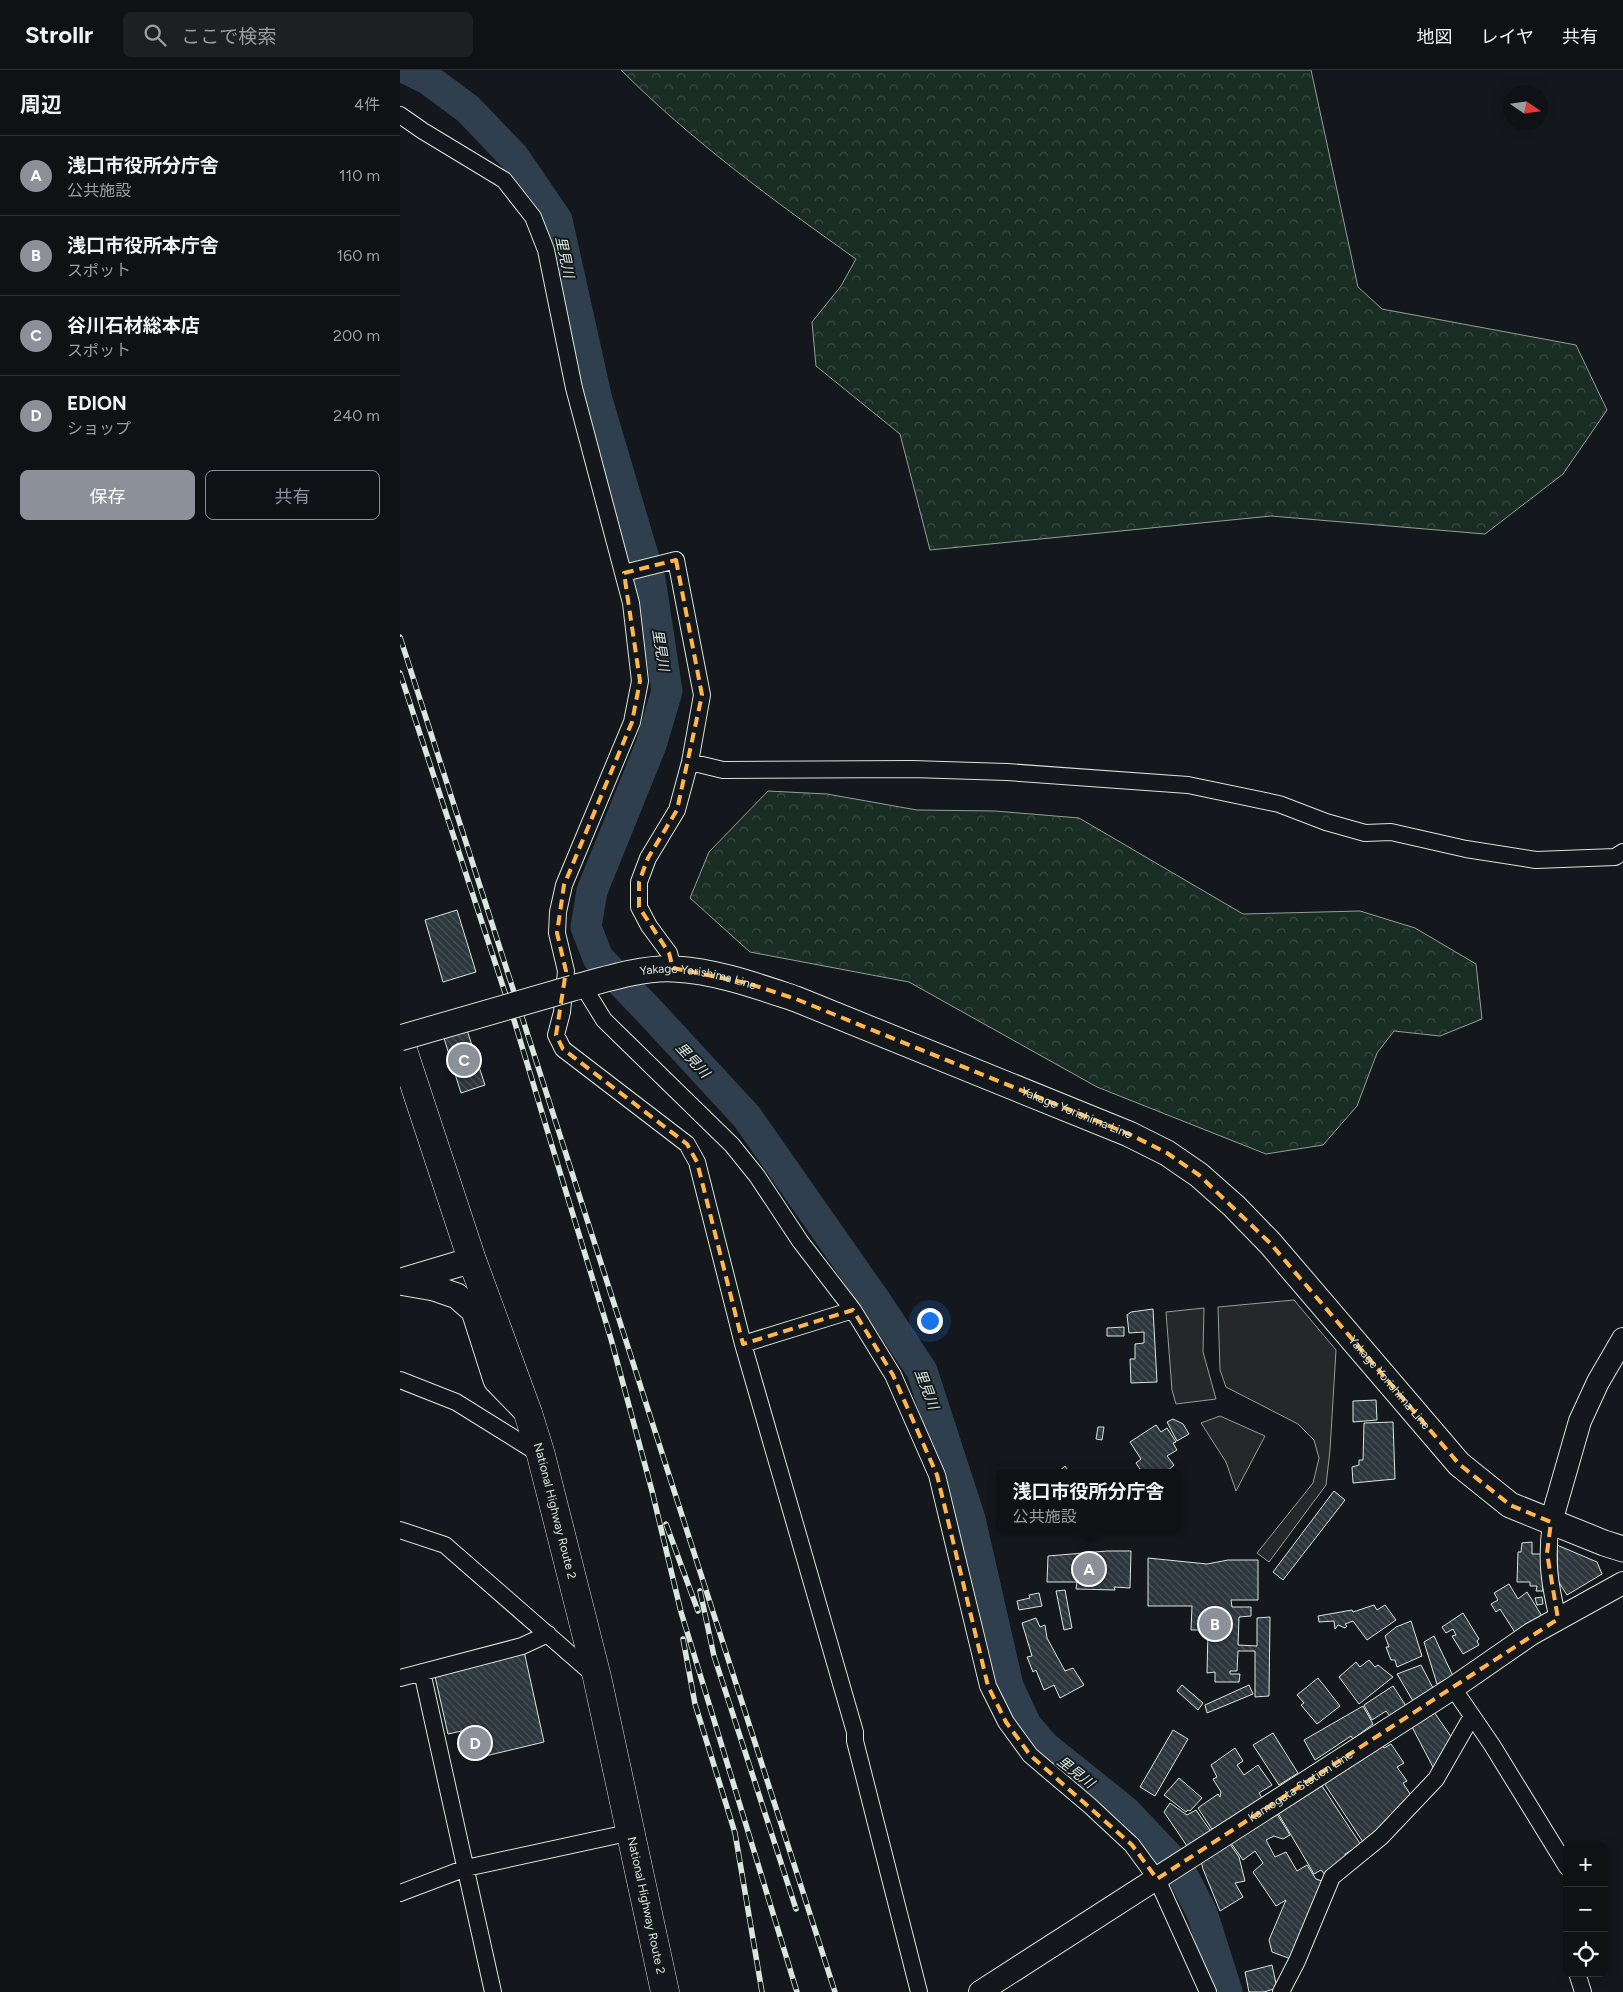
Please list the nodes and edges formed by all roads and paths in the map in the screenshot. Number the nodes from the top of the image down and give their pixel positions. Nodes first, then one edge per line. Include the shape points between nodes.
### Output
1 (400, 114) edge
2 (624, 573) junction
3 (690, 762) junction
4 (1623, 852) edge
5 (661, 969) junction
6 (583, 985) junction
7 (400, 1040) edge
8 (472, 1260) junction
9 (400, 1282) edge
10 (853, 1310) junction
11 (1623, 1339) edge
12 (743, 1344) junction
13 (400, 1380) edge
14 (528, 1413) junction
15 (541, 1455) junction
16 (1551, 1522) junction
17 (400, 1530) edge
18 (1623, 1548) edge
19 (1623, 1583) edge
20 (1558, 1619) junction
21 (548, 1634) junction
22 (422, 1672) junction
23 (597, 1677) junction
24 (400, 1678) edge
25 (1453, 1688) junction
26 (1472, 1716) junction
27 (632, 1832) junction
28 (1563, 1861) edge
29 (466, 1868) junction
30 (1161, 1876) junction
31 (400, 1893) edge
32 (1578, 1977) edge
33 (493, 1992) edge
34 (665, 1992) edge
35 (919, 1992) edge
36 (980, 1992) edge
37 (1208, 1992) edge
38 (1281, 1992) edge
39 (1583, 1992) edge

1 - 2 street via 504,180 533,217 546,250 574,388
2 - 3 street via 676,560 702,695
2 - 12 street via 631,603 640,681 632,722 564,885 557,933 566,971 556,1035 563,1050 687,1144 697,1162
3 - 4 street via 723,770 1007,772 1188,785 1279,804 1326,822 1365,832 1391,832 1536,860 1615,857
3 - 5 street via 677,810 648,858 639,882 639,907 669,953
5 - 6 main road, Yakage Yorishima Line
5 - 16 main road, Yakage Yorishima Line via 708,973 796,999 1129,1134 1167,1153 1199,1175 1264,1237 1459,1464 1510,1505
6 - 7 main road, Yakage Yorishima Line, bridge
6 - 10 street via 604,1020 732,1145
7 - 8 highway, National Highway Route 2
8 - 9 main road
8 - 14 highway, National Highway Route 2
9 - 14 main road via 452,1294 474,1311 496,1380
10 - 12 street
10 - 30 street via 893,1375 937,1475 988,1686 1006,1722 1030,1755 1132,1844
11 - 16 main road via 1580,1421
12 - 35 street via 855,1732
13 - 15 street via 456,1402
14 - 15 highway, National Highway Route 2
15 - 23 highway, National Highway Route 2
16 - 18 main road, Yakage Yorishima Line
16 - 20 street via 1547,1553 1550,1589
17 - 21 street via 445,1544
19 - 20 main road, Kamogata Station Line
20 - 25 main road, Kamogata Station Line
21 - 22 street via 522,1646
21 - 23 street
22 - 24 street
22 - 29 street
23 - 27 highway, National Highway Route 2
25 - 26 street
25 - 30 main road, Kamogata Station Line
26 - 28 street
26 - 38 street via 1436,1779 1381,1837 1332,1877
27 - 29 street
27 - 34 highway, National Highway Route 2
29 - 31 street
29 - 33 street
30 - 36 main road, Kamogata Station Line
30 - 37 street
32 - 39 street

